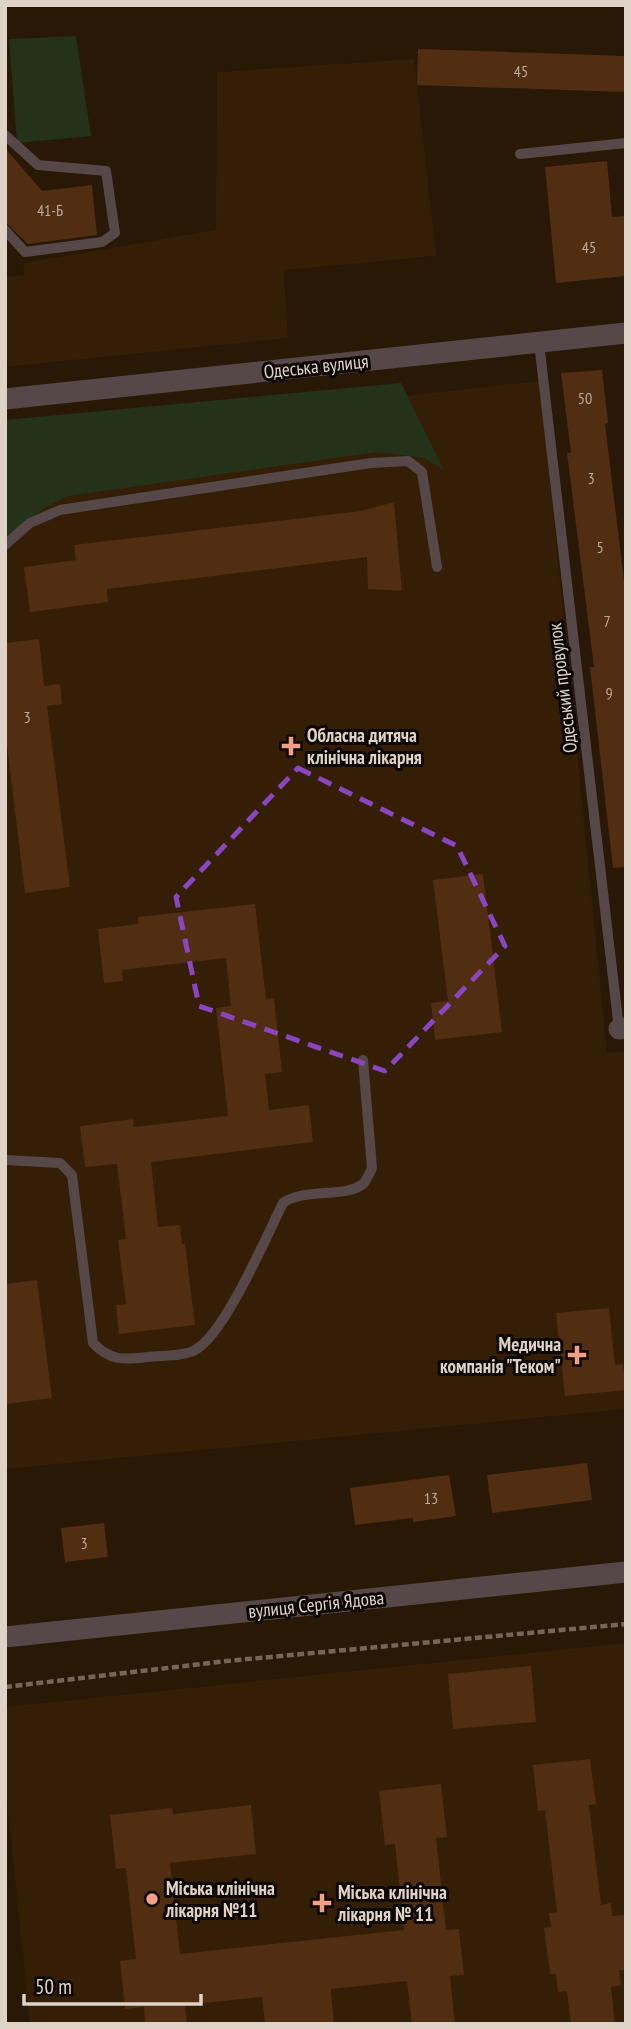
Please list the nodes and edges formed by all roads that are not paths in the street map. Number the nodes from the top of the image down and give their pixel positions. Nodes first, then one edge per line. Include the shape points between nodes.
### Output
1 (5, 135) edge
2 (626, 143) edge
3 (520, 154) dead end
4 (5, 230) edge
5 (626, 333) edge
6 (539, 343) junction
7 (5, 398) edge
8 (5, 545) edge
9 (437, 567) dead end
10 (622, 1028) edge
11 (363, 1060) dead end
12 (5, 1160) edge
13 (626, 1572) edge
14 (5, 1637) edge

1 - 4 lane via 38,165 106,172 115,233 102,242 25,252
2 - 3 lane
5 - 6 street, Одеська вулиця
6 - 7 street, Одеська вулиця
6 - 10 lane, Одеський провулок
8 - 9 lane via 30,523 60,510 408,461 422,472
11 - 12 lane via 372,1168 364,1182 354,1188 293,1196 283,1203 230,1307 194,1351 124,1360 105,1356 93,1343 72,1175 60,1163
13 - 14 street, вулиця Сергія Ядова

